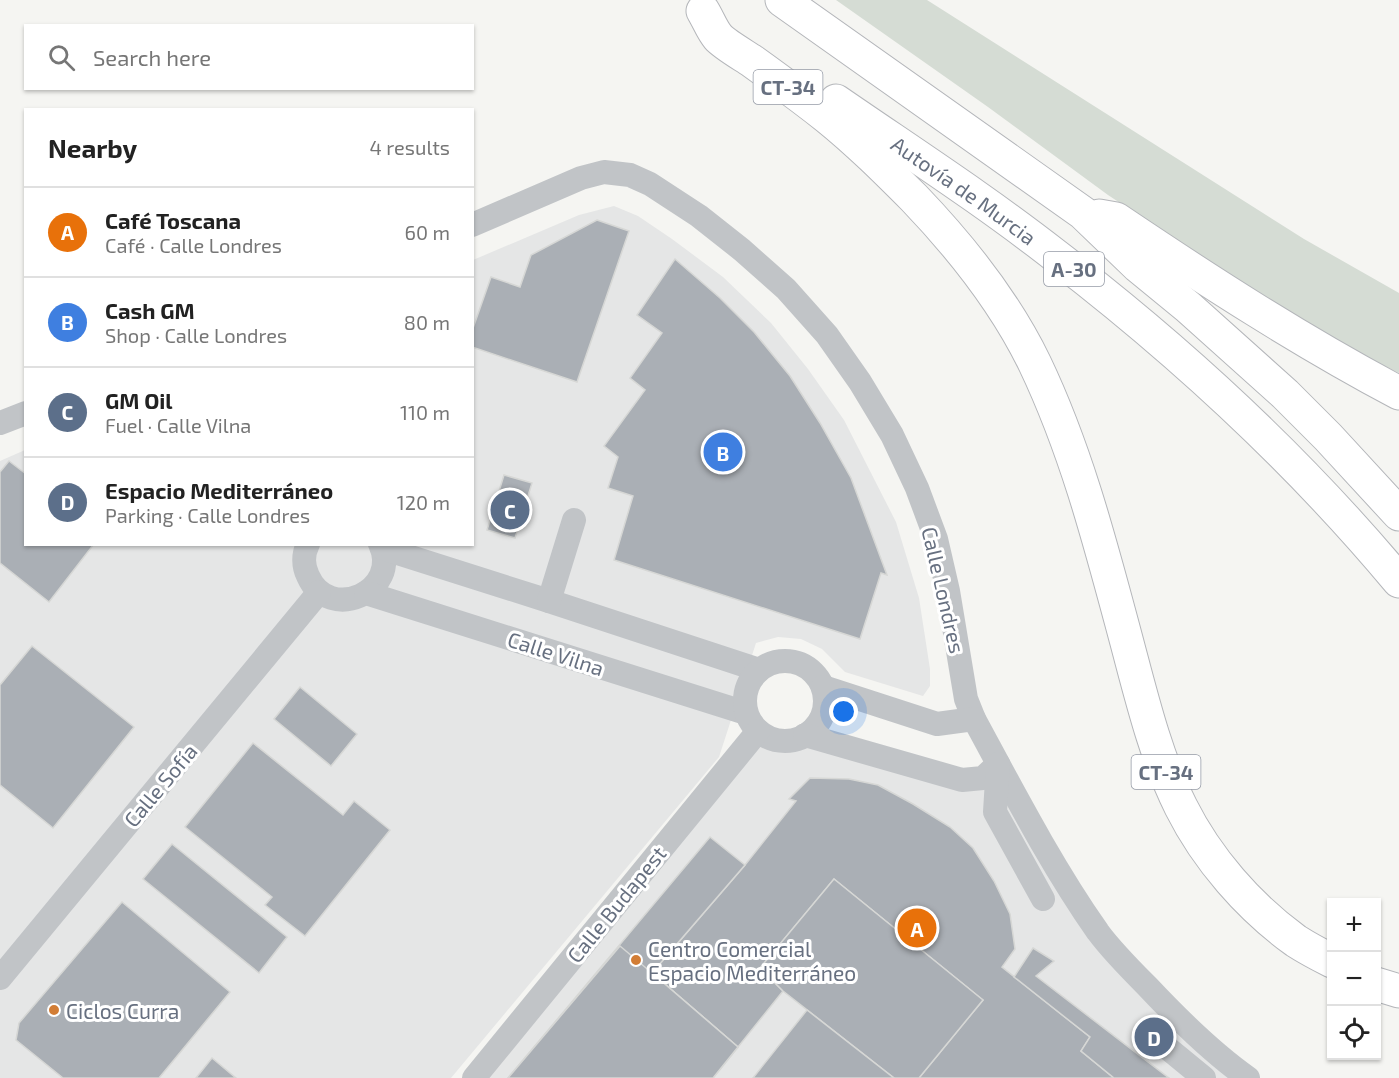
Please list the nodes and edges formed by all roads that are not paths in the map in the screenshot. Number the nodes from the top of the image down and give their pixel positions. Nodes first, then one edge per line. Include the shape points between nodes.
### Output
1 (782, 0) edge
2 (696, 6) edge
3 (1083, 213) junction
4 (474, 224) edge
5 (1399, 393) edge
6 (24, 414) edge
7 (0, 423) edge
8 (1399, 514) edge
9 (574, 520) dead end
10 (306, 546) edge
11 (381, 546) edge
12 (1399, 581) edge
13 (319, 592) junction
14 (366, 594) junction
15 (549, 601) junction
16 (759, 670) junction
17 (822, 687) junction
18 (974, 719) junction
19 (752, 722) junction
20 (805, 735) junction
21 (998, 764) junction
22 (1043, 899) dead end
23 (1327, 959) edge
24 (0, 978) edge
25 (1381, 985) edge
26 (1399, 991) edge
27 (1154, 1038) dead end
28 (474, 1078) edge
29 (1204, 1078) edge
30 (1248, 1078) edge

1 - 3 highway, A-30
2 - 12 highway, Autovía de Murcia / A-30 via 1002,216 1119,306 1280,451
2 - 23 highway, CT-34 via 718,37 806,100 877,161 974,265 994,294 1023,340 1072,456 1145,708 1181,808 1200,840 1245,896 1297,942
3 - 5 highway via 1116,219 1261,314
3 - 8 highway, A-30 via 1285,394
4 - 18 street, Calle Londres via 581,178 604,172 630,176 650,184 699,216 786,289 827,335 860,382 917,488 936,539 966,699
6 - 7 street
9 - 15 street
10 - 13 street via 306,572
11 - 14 street via 382,574
11 - 15 street
13 - 14 street via 343,600
13 - 24 street, Calle Sofía
14 - 19 street, Calle Vilna
15 - 16 street
16 - 17 street via 770,663 796,662 807,667
16 - 19 street via 749,682 744,698
17 - 18 street via 937,724
17 - 20 street via 822,714
18 - 21 street, Calle Londres
19 - 20 street via 765,736 786,741
19 - 28 street, Calle Budapest
20 - 21 street via 962,780 983,778
21 - 22 street via 995,812
21 - 30 street, Calle Londres via 1100,934 1189,1030
25 - 26 highway
27 - 29 street

